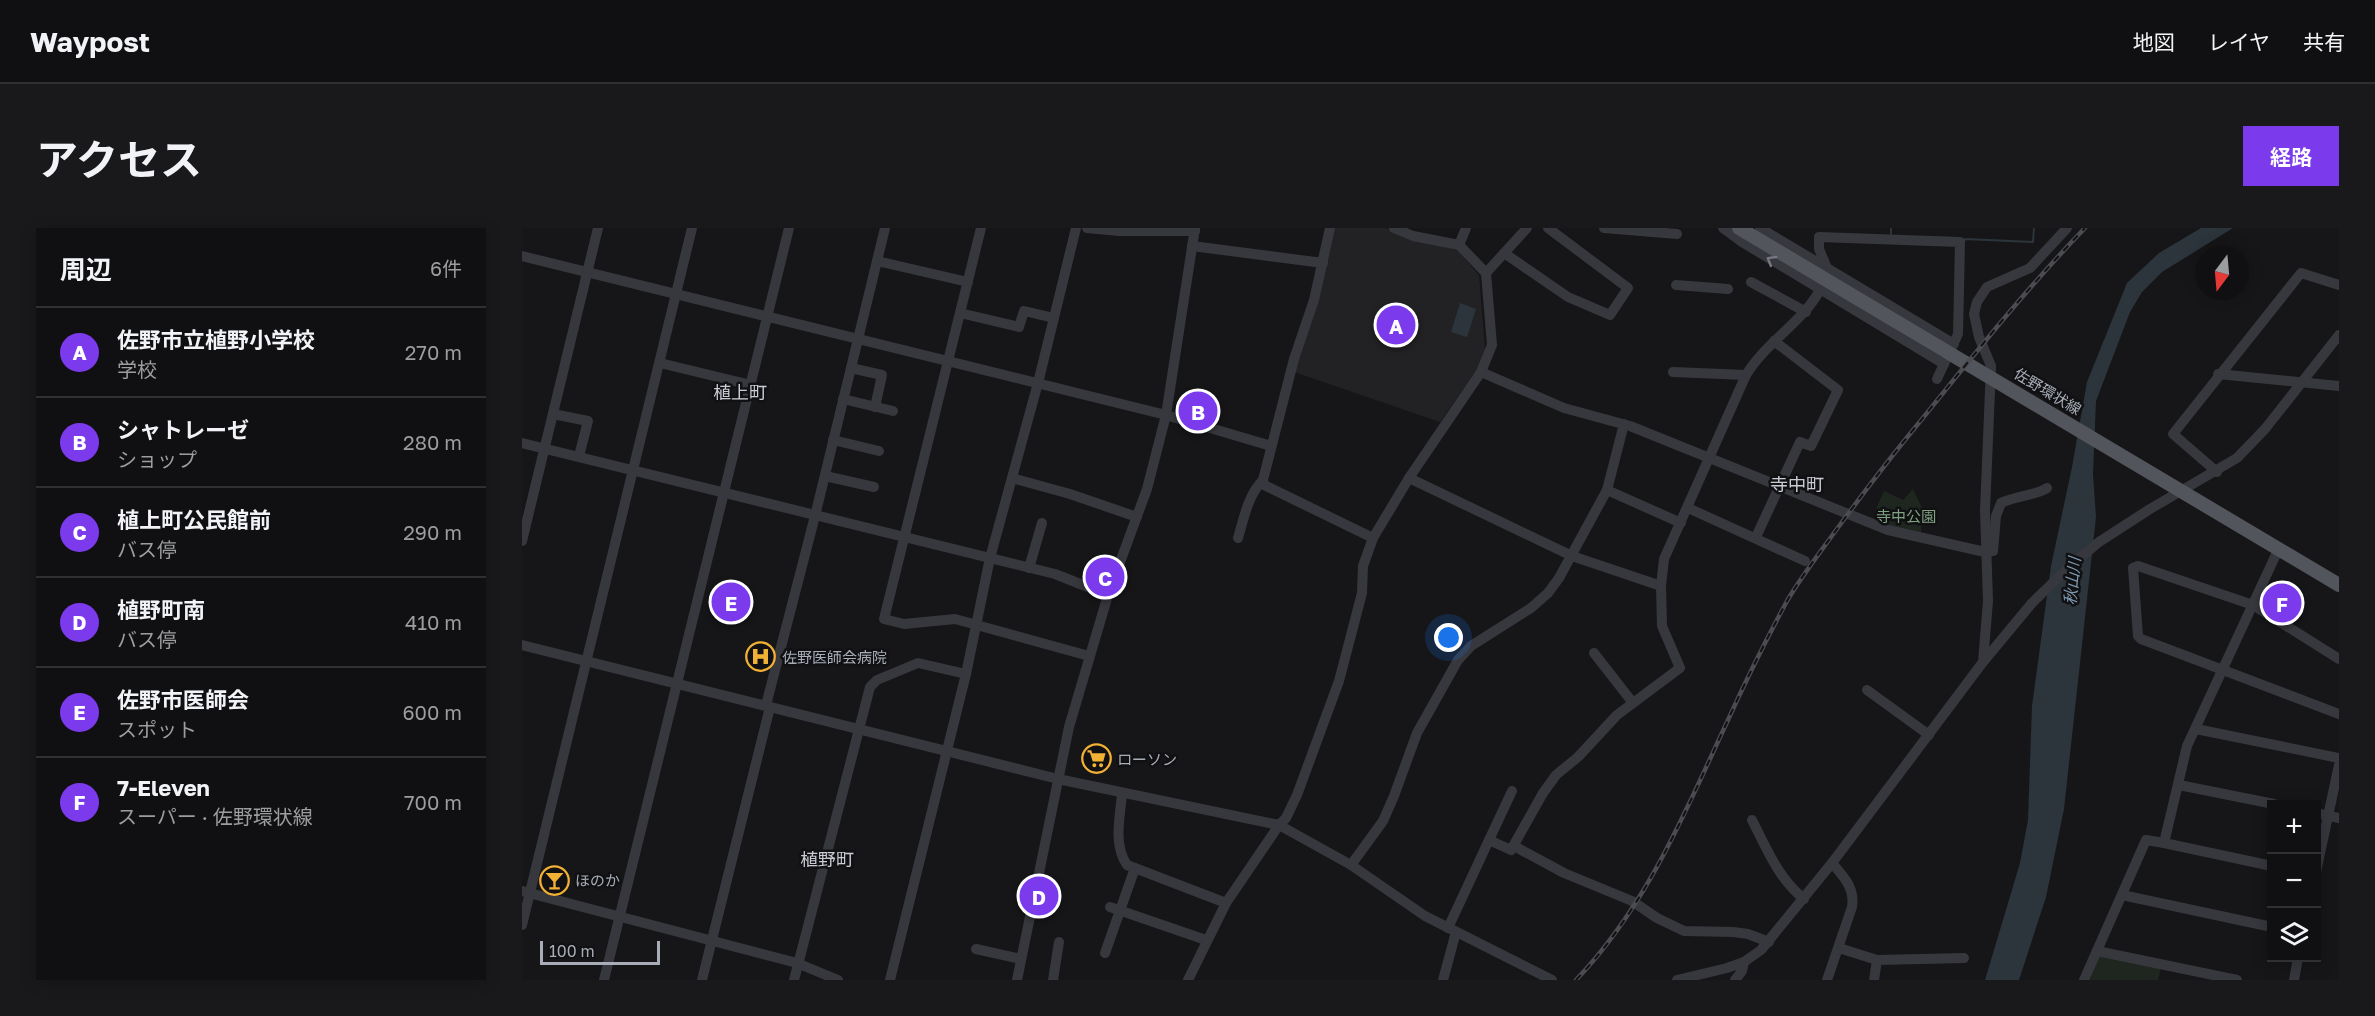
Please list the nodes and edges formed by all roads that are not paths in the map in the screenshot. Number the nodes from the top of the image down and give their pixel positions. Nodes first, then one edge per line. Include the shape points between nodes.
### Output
1 (598, 228) edge
2 (692, 228) edge
3 (789, 228) edge
4 (885, 228) edge
5 (981, 228) edge
6 (1076, 228) edge
7 (1087, 228) edge
8 (1330, 228) edge
9 (1394, 228) edge
10 (1466, 228) edge
11 (1527, 228) edge
12 (1548, 228) edge
13 (1604, 228) edge
14 (1723, 228) edge
15 (1739, 228) edge
16 (1761, 228) edge
17 (2067, 228) edge
18 (1195, 229) edge
19 (1677, 234) dead end
20 (1459, 245) junction
21 (1192, 246) junction
22 (1504, 253) junction
23 (522, 256) edge
24 (877, 261) junction
25 (1323, 263) junction
26 (1827, 268) junction
27 (588, 273) junction
28 (1486, 273) junction
29 (968, 282) junction
30 (1751, 282) dead end
31 (1676, 285) dead end
32 (2339, 285) edge
33 (1728, 289) dead end
34 (1820, 290) junction
35 (676, 294) junction
36 (1806, 312) junction
37 (960, 313) junction
38 (1959, 314) junction
39 (1974, 314) junction
40 (768, 317) junction
41 (1054, 318) junction
42 (2339, 335) edge
43 (858, 340) junction
44 (1774, 341) junction
45 (1954, 344) junction
46 (949, 361) junction
47 (660, 363) junction
48 (1944, 364) junction
49 (851, 368) junction
50 (1481, 372) junction
51 (1673, 372) dead end
52 (2218, 374) junction
53 (1746, 375) junction
54 (1937, 379) dead end
55 (2301, 382) junction
56 (1038, 383) junction
57 (751, 385) junction
58 (2339, 386) edge
59 (843, 399) junction
60 (875, 407) junction
61 (893, 411) dead end
62 (553, 414) junction
63 (1166, 415) junction
64 (1624, 424) junction
65 (833, 440) junction
66 (522, 443) edge
67 (1271, 446) junction
68 (545, 448) junction
69 (879, 451) dead end
70 (579, 456) junction
71 (1708, 457) junction
72 (635, 470) junction
73 (2217, 472) junction
74 (825, 476) junction
75 (1011, 478) junction
76 (1409, 478) junction
77 (1263, 480) junction
78 (1780, 486) junction
79 (874, 487) dead end
80 (2047, 488) dead end
81 (1607, 490) junction
82 (2183, 491) junction
83 (725, 493) junction
84 (1688, 508) junction
85 (815, 516) junction
86 (1137, 517) junction
87 (1042, 523) dead end
88 (1681, 523) junction
89 (906, 537) junction
90 (1756, 537) junction
91 (1238, 538) dead end
92 (1373, 538) junction
93 (522, 541) edge
94 (2279, 548) junction
95 (1985, 552) junction
96 (1572, 556) junction
97 (990, 558) junction
98 (1805, 561) dead end
99 (1029, 568) junction
100 (2339, 585) edge
101 (1661, 586) junction
102 (1108, 595) junction
103 (2253, 605) junction
104 (976, 623) junction
105 (522, 645) edge
106 (1594, 653) dead end
107 (1089, 656) junction
108 (2339, 659) edge
109 (588, 662) junction
110 (1983, 662) junction
111 (2223, 671) junction
112 (966, 674) junction
113 (677, 684) junction
114 (1867, 690) dead end
115 (1633, 703) junction
116 (768, 706) junction
117 (2339, 714) edge
118 (859, 729) junction
119 (2196, 729) junction
120 (1929, 735) junction
121 (947, 752) junction
122 (2339, 758) edge
123 (2339, 765) edge
124 (1058, 779) junction
125 (2179, 785) junction
126 (1512, 790) dead end
127 (1122, 794) junction
128 (2267, 803) edge
129 (2334, 817) edge
130 (1752, 820) dead end
131 (1279, 825) junction
132 (1489, 840) junction
133 (2164, 843) junction
134 (1514, 846) junction
135 (2321, 857) edge
136 (1832, 863) junction
137 (1351, 865) junction
138 (2267, 865) edge
139 (1135, 868) junction
140 (526, 892) edge
141 (2122, 895) junction
142 (1804, 899) junction
143 (1226, 903) junction
144 (1116, 909) junction
145 (620, 916) junction
146 (522, 925) edge
147 (2267, 926) edge
148 (1452, 930) junction
149 (712, 940) junction
150 (1206, 940) junction
151 (1059, 942) dead end
152 (1769, 942) junction
153 (1839, 948) junction
154 (976, 950) dead end
155 (2097, 951) junction
156 (1105, 953) dead end
157 (1964, 958) dead end
158 (1022, 959) junction
159 (1877, 960) junction
160 (1744, 962) junction
161 (2297, 962) edge
162 (797, 963) junction
163 (604, 980) edge
164 (702, 980) edge
165 (794, 980) edge
166 (838, 980) edge
167 (890, 980) edge
168 (1017, 980) edge
169 (1053, 980) edge
170 (1188, 980) edge
171 (1443, 980) edge
172 (1552, 980) edge
173 (1677, 980) edge
174 (1735, 980) edge
175 (1827, 980) edge
176 (1874, 980) edge
177 (2084, 980) edge
178 (2237, 980) edge
179 (2294, 980) edge

1 - 27 street
2 - 35 street
3 - 40 street
4 - 24 street
5 - 29 street
6 - 41 street
7 - 18 street
8 - 25 street
9 - 20 street
10 - 20 street
11 - 22 street
12 - 22 street via 1628,288 1610,315 1568,297
13 - 19 street
34 -> 14 street
15 - 82 main road, 佐野環状線
16 - 26 street
17 - 39 street via 2030,268 1987,288
18 - 21 street
20 - 28 street
21 - 25 street
21 - 63 street
22 - 28 street
23 - 27 street
24 - 29 street
24 - 43 street
25 - 67 street
26 - 38 street via 1819,237 1960,242
26 - 45 street
27 - 35 street
27 - 62 street
28 - 50 street via 1492,345
29 - 37 street
30 - 36 street
31 - 33 street
32 - 52 street via 2301,273
34 - 36 street
34 - 48 street
35 - 40 street
35 - 47 street
36 - 44 street
37 - 41 street via 1019,327 1024,310
37 - 46 street
38 - 39 street
38 - 45 street
39 - 95 street via 1991,366
40 - 43 street
40 - 57 street
41 - 56 street
42 - 55 street
43 - 46 street
43 - 49 street
44 - 53 street
44 - 78 street via 1838,390 1811,446 1800,442
45 - 48 street
46 - 56 street
46 - 89 street
47 - 57 street
47 - 72 street
48 - 54 street
49 - 59 street
49 - 60 street via 882,375
50 - 64 street via 1564,408
50 - 76 street
51 - 53 street
52 - 55 street
52 - 73 street via 2173,434
53 - 71 street
55 - 58 street
55 - 73 street via 2244,452
56 - 63 street
56 - 75 street
57 - 83 street
59 - 60 street
59 - 65 street
60 - 61 street
62 - 68 street
62 - 70 street via 588,422
63 - 67 street
63 - 86 street
64 - 71 street
64 - 81 street
65 - 69 street
65 - 74 street
66 - 68 street
67 - 77 street
68 - 70 street
68 - 93 street
70 - 72 street
71 - 78 street
71 - 84 street
72 - 83 street
72 - 109 street
73 - 82 street
74 - 79 street
74 - 85 street
75 - 86 street
75 - 97 street
76 - 92 street
76 - 96 street
77 - 91 street via 1253,493
77 - 92 street via 1264,485
78 - 90 street
78 - 95 street via 1888,530
80 - 95 street via 2001,503 1993,551
81 - 88 street
81 - 96 street
82 - 94 main road, 佐野環状線
82 - 110 street via 2118,529 2068,568 2032,603
83 - 85 street
83 - 113 street
84 - 88 street
84 - 90 street
85 - 89 street
85 - 116 street
86 - 102 street
87 - 99 street
88 - 101 street via 1664,559
89 - 97 street
89 - 104 street via 884,619 904,624 955,619
90 - 98 street
92 - 131 street via 1363,566 1362,593 1339,681 1297,795
94 - 100 main road, 佐野環状線
94 - 103 street
95 - 110 street via 1988,601
96 - 101 street
96 - 137 street via 1548,593 1531,609 1471,646 1458,660 1417,733 1383,820
97 - 99 street
97 - 104 street
99 - 102 street
101 - 115 street via 1662,626 1680,668
102 - 107 street
103 - 108 street
103 - 111 street
103 - 111 street via 2138,566 2133,568 2138,636
104 - 107 street
104 - 112 street
105 - 109 street
106 - 115 street
107 - 124 street
109 - 113 street
109 - 140 street
110 - 120 street
111 - 117 street
111 - 119 street
112 - 118 street via 918,663 877,680 870,687
112 - 121 street
113 - 116 street
113 - 145 street
114 - 120 street
115 - 134 street via 1551,781
116 - 118 street
116 - 149 street
118 - 121 street
118 - 162 street
119 - 122 street
119 - 125 street via 2187,746
120 - 136 street
121 - 124 street
121 - 167 street
123 - 129 street
124 - 127 street
124 - 158 street
125 - 128 street
125 - 133 street
126 - 132 street
127 - 131 street
127 - 139 street via 1121,857
129 - 135 street
130 - 142 street via 1783,878
131 - 137 street
131 - 143 street
132 - 134 street via 1511,850
132 - 148 street
133 - 138 street
133 - 141 street via 2146,840
134 - 152 street via 1564,873 1632,901 1684,931 1733,932
136 - 142 street
136 - 153 street via 1854,894
137 - 148 street
139 - 143 street
139 - 144 street
140 - 145 street
140 - 146 street
141 - 147 street
141 - 155 street
142 - 152 street
143 - 150 street
144 - 150 street
144 - 156 street
145 - 149 street
145 - 163 street
148 - 171 street
148 - 172 street
149 - 162 street
149 - 164 street
150 - 170 street
151 - 169 street
152 - 160 street
153 - 159 street
153 - 175 street
154 - 158 street
155 - 177 street
155 - 178 street
157 - 159 street
158 - 168 street
159 - 176 street
160 - 173 street
160 - 174 street
161 - 179 street
162 - 165 street
162 - 166 street

